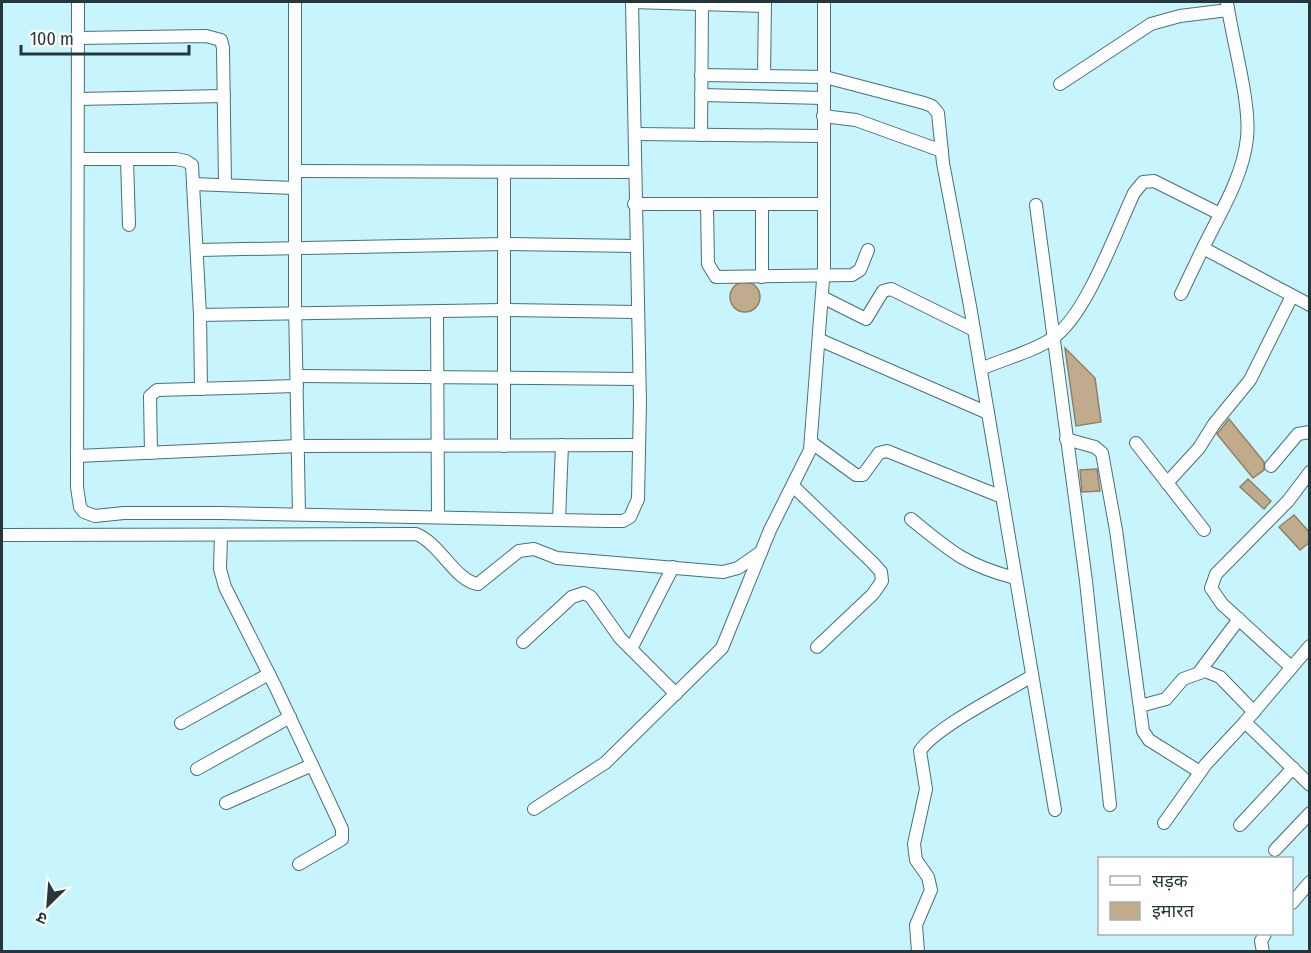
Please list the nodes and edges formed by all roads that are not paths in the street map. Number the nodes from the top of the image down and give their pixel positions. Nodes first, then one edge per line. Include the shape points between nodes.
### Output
1 (78, 2) edge
2 (295, 2) edge
3 (632, 2) edge
4 (824, 2) edge
5 (702, 4) junction
6 (765, 4) edge
7 (1228, 6) edge
8 (230, 36) dead end
9 (78, 38) junction
10 (214, 38) junction
11 (701, 75) junction
12 (764, 76) junction
13 (825, 77) junction
14 (1060, 84) dead end
15 (701, 94) junction
16 (224, 96) junction
17 (824, 98) junction
18 (78, 99) junction
19 (823, 116) junction
20 (635, 134) junction
21 (701, 135) junction
22 (822, 136) junction
23 (942, 151) junction
24 (78, 159) junction
25 (127, 159) junction
26 (295, 171) junction
27 (504, 172) junction
28 (634, 172) junction
29 (193, 184) junction
30 (225, 184) junction
31 (295, 188) junction
32 (634, 204) junction
33 (707, 204) junction
34 (762, 204) junction
35 (823, 204) junction
36 (1036, 205) dead end
37 (1220, 214) junction
38 (129, 225) dead end
39 (504, 244) junction
40 (635, 246) junction
41 (295, 248) junction
42 (1203, 248) junction
43 (198, 250) junction
44 (868, 250) dead end
45 (823, 274) junction
46 (762, 277) junction
47 (1181, 294) dead end
48 (1292, 296) junction
49 (822, 297) junction
50 (1310, 305) edge
51 (504, 310) junction
52 (437, 311) junction
53 (637, 312) junction
54 (200, 315) junction
55 (295, 315) junction
56 (974, 330) junction
57 (1052, 339) junction
58 (820, 340) junction
59 (981, 369) junction
60 (439, 377) junction
61 (504, 377) junction
62 (639, 379) junction
63 (297, 381) junction
64 (201, 389) junction
65 (988, 413) junction
66 (1310, 432) edge
67 (1065, 439) junction
68 (812, 442) junction
69 (1136, 443) dead end
70 (562, 445) junction
71 (639, 445) junction
72 (298, 446) junction
73 (439, 446) junction
74 (504, 446) junction
75 (151, 453) junction
76 (77, 456) junction
77 (1271, 466) dead end
78 (1310, 472) edge
79 (1167, 483) junction
80 (793, 486) junction
81 (1002, 497) junction
82 (299, 514) junction
83 (438, 517) junction
84 (911, 519) dead end
85 (559, 520) junction
86 (1204, 530) dead end
87 (2, 535) edge
88 (221, 535) junction
89 (762, 551) junction
90 (673, 567) junction
91 (1015, 578) junction
92 (1239, 619) junction
93 (523, 642) dead end
94 (1310, 646) edge
95 (818, 648) dead end
96 (631, 649) junction
97 (1291, 667) junction
98 (1200, 672) junction
99 (269, 674) junction
100 (1032, 676) junction
101 (676, 694) junction
102 (1140, 706) junction
103 (1254, 712) junction
104 (290, 717) junction
105 (1245, 722) junction
106 (181, 723) dead end
107 (312, 765) junction
108 (1310, 766) edge
109 (197, 769) dead end
110 (1296, 771) junction
111 (1200, 772) junction
112 (1310, 785) edge
113 (226, 803) dead end
114 (1110, 805) dead end
115 (534, 809) dead end
116 (1055, 810) dead end
117 (1310, 813) edge
118 (1164, 823) dead end
119 (1240, 825) dead end
120 (1275, 850) dead end
121 (299, 864) dead end
122 (1310, 882) edge
123 (1293, 902) edge
124 (1264, 935) edge
125 (918, 951) edge
126 (1263, 951) edge

1 - 9 street
2 - 26 street
3 - 5 street
3 - 20 street
4 - 13 street
5 - 6 street
5 - 11 street
6 - 12 street
7 - 14 street via 1151,24
7 - 37 street via 1248,136 1239,172
8 - 10 street
9 - 10 street
9 - 18 street
10 - 16 street via 221,40 223,48
11 - 12 street
11 - 15 street
12 - 13 street
13 - 17 street
13 - 23 street via 932,106 938,113
15 - 17 street
15 - 21 street
16 - 18 street
16 - 30 street
17 - 19 street
18 - 24 street
19 - 22 street
19 - 23 street via 856,120
20 - 21 street
20 - 28 street
21 - 22 street
22 - 35 street
23 - 56 street
24 - 25 street
24 - 76 street
25 - 29 street via 186,160 194,172
25 - 38 street
26 - 27 street
26 - 31 street
27 - 28 street
27 - 39 street
28 - 32 street
29 - 30 street
29 - 43 street
30 - 31 street
31 - 41 street
32 - 33 street
32 - 40 street
33 - 34 street
33 - 46 street via 711,274 721,279
34 - 35 street
34 - 46 street
35 - 45 street
36 - 57 street
37 - 42 street
37 - 57 street via 1154,182 1143,182 1078,308
39 - 40 street
39 - 41 street
39 - 51 street
40 - 53 street
41 - 43 street
41 - 55 street
42 - 47 street
42 - 48 street
43 - 54 street
44 - 45 street via 857,273
45 - 46 street
45 - 49 street
48 - 50 street
48 - 79 street via 1250,380 1200,448
49 - 56 street via 866,320 888,288
49 - 58 street
51 - 52 street
51 - 53 street
51 - 61 street
52 - 55 street
52 - 60 street
53 - 62 street
54 - 55 street
54 - 64 street
55 - 63 street
56 - 59 street
57 - 59 street
57 - 67 street
58 - 65 street
58 - 68 street
59 - 65 street
60 - 61 street
60 - 63 street
60 - 73 street
61 - 62 street
61 - 74 street
62 - 71 street
63 - 64 street
63 - 72 street
64 - 75 street via 157,390 150,396
65 - 81 street
66 - 77 street via 1298,434
67 - 102 street via 1095,447 1102,453
67 - 114 street via 1086,581
68 - 80 street
68 - 81 street via 856,475 863,475 879,453 887,451
69 - 79 street
70 - 71 street
70 - 74 street
70 - 85 street
71 - 85 street via 638,499 630,517 622,521
72 - 73 street
72 - 75 street
72 - 82 street
73 - 74 street
73 - 83 street
75 - 76 street
76 - 82 street via 80,507 95,516
78 - 92 street via 1288,501 1212,580 1213,594
79 - 86 street
80 - 89 street
80 - 95 street via 881,572 882,581 873,594
81 - 91 street
82 - 83 street
83 - 85 street
84 - 91 street via 965,561
87 - 88 street
88 - 90 street via 416,534 432,542 466,580 478,584 519,550 526,549 557,558
88 - 99 street via 220,569 225,587
89 - 90 street via 732,571
89 - 101 street via 722,648
90 - 96 street
91 - 100 street
92 - 97 street
92 - 98 street
93 - 96 street via 572,597 584,593
94 - 97 street
96 - 101 street
97 - 103 street
98 - 102 street via 1183,679 1166,699
98 - 103 street via 1215,673
99 - 104 street
99 - 106 street
100 - 116 street
100 - 125 street via 957,722 920,751 926,789 914,844 916,860 928,877 931,890 916,925
101 - 115 street via 605,763
102 - 111 street via 1145,736
103 - 105 street
104 - 107 street
104 - 109 street
105 - 110 street
105 - 111 street
107 - 113 street
107 - 121 street via 343,834 338,842
108 - 110 street
110 - 112 street
110 - 119 street
111 - 118 street
117 - 120 street
122 - 123 street
124 - 126 street

